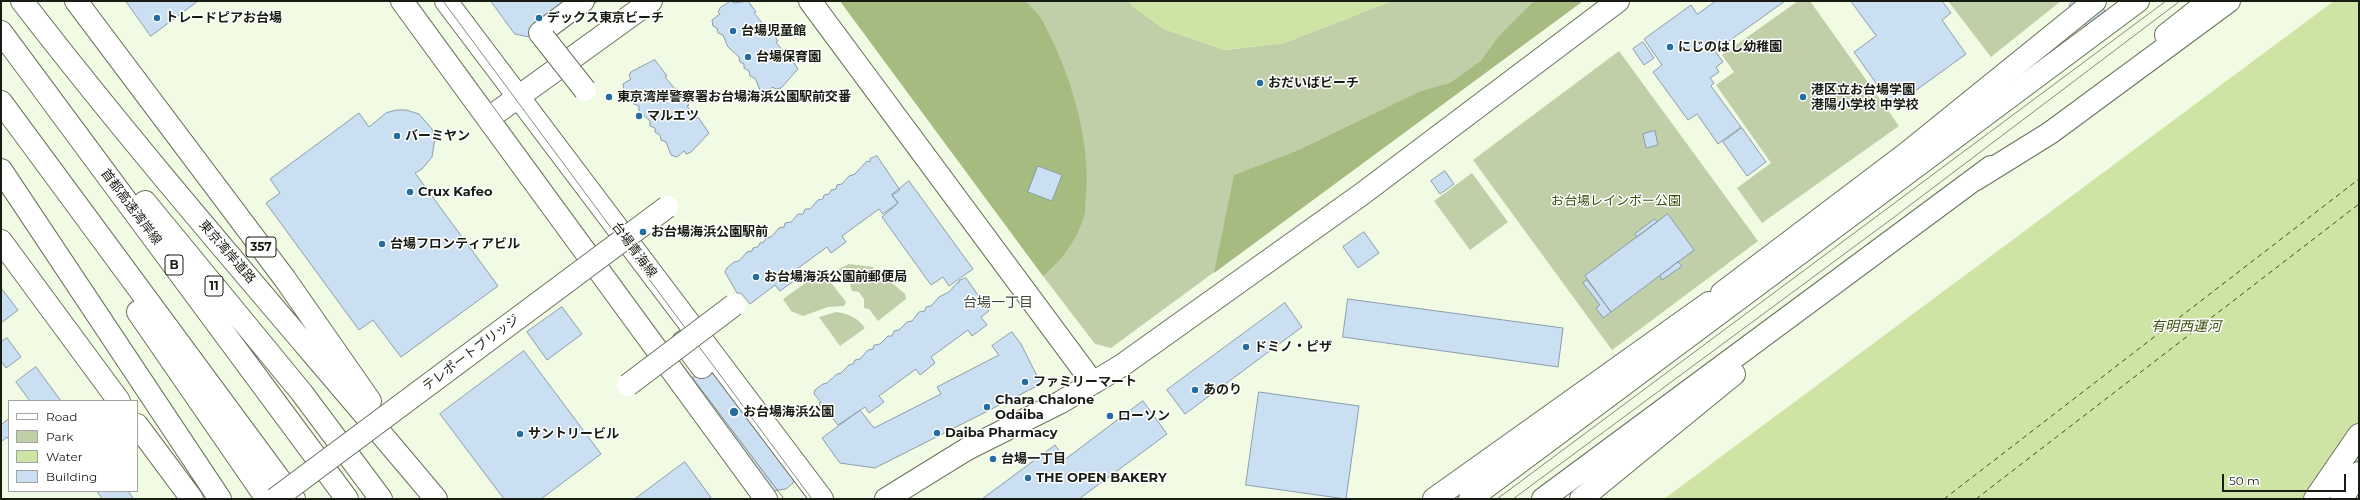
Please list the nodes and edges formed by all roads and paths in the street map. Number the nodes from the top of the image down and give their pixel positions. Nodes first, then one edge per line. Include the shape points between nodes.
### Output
1 (22, 1) edge
2 (76, 1) edge
3 (402, 1) edge
4 (446, 1) edge
5 (583, 1) edge
6 (650, 1) edge
7 (810, 1) edge
8 (1618, 1) edge
9 (2095, 1) edge
10 (2138, 1) edge
11 (2209, 1) edge
12 (2229, 1) edge
13 (1, 32) edge
14 (38, 81) junction
15 (584, 90) dead end
16 (518, 96) junction
17 (2, 104) edge
18 (489, 118) junction
19 (1932, 156) junction
20 (1, 170) edge
21 (1976, 178) junction
22 (667, 207) dead end
23 (1, 241) edge
24 (1722, 293) junction
25 (734, 305) dead end
26 (1699, 319) junction
27 (683, 342) junction
28 (702, 367) dead end
29 (1731, 367) junction
30 (1093, 383) junction
31 (628, 385) dead end
32 (118, 400) edge
33 (138, 426) edge
34 (2359, 435) edge
35 (2359, 473) edge
36 (192, 499) edge
37 (220, 499) edge
38 (267, 499) edge
39 (275, 499) edge
40 (294, 499) edge
41 (347, 499) edge
42 (381, 499) edge
43 (437, 499) edge
44 (766, 499) edge
45 (822, 499) edge
46 (886, 499) edge
47 (1434, 499) edge
48 (1465, 499) edge
49 (1470, 499) edge
50 (1543, 499) edge
51 (1581, 499) edge
52 (2315, 499) edge
53 (2341, 499) edge

1 - 43 main road, 東京湾岸道路 / 357 via 82,79 181,199
2 - 43 main road, 東京湾岸道路 / 357 via 285,279
3 - 18 main road
4 - 16 main road, 台場青海線
5 - 15 main road, bridge via 540,33
6 - 16 main road
7 - 30 main road
8 - 30 main road via 1355,199
9 - 24 main road via 1907,153
10 - 19 main road
11 - 21 main road
12 - 21 main road via 2050,132
13 - 14 main road, 首都高速湾岸線 / B
14 - 41 main road, 首都高速湾岸線 / B
14 - 42 main road, 11 via 126,179 297,387
16 - 18 main road
16 - 45 main road, 台場青海線
17 - 38 main road via 75,219
17 - 40 main road
18 - 44 main road
19 - 24 main road
19 - 26 main road
20 - 37 main road
21 - 29 main road
22 - 39 main road, テレポートブリッジ, bridge
23 - 32 main road
24 - 26 main road
25 - 27 main road, bridge
26 - 47 main road
26 - 48 main road
26 - 49 main road
27 - 28 main road
27 - 31 main road, bridge
29 - 50 main road
29 - 51 main road
30 - 46 main road via 967,449
33 - 36 main road
34 - 52 main road
35 - 53 main road

